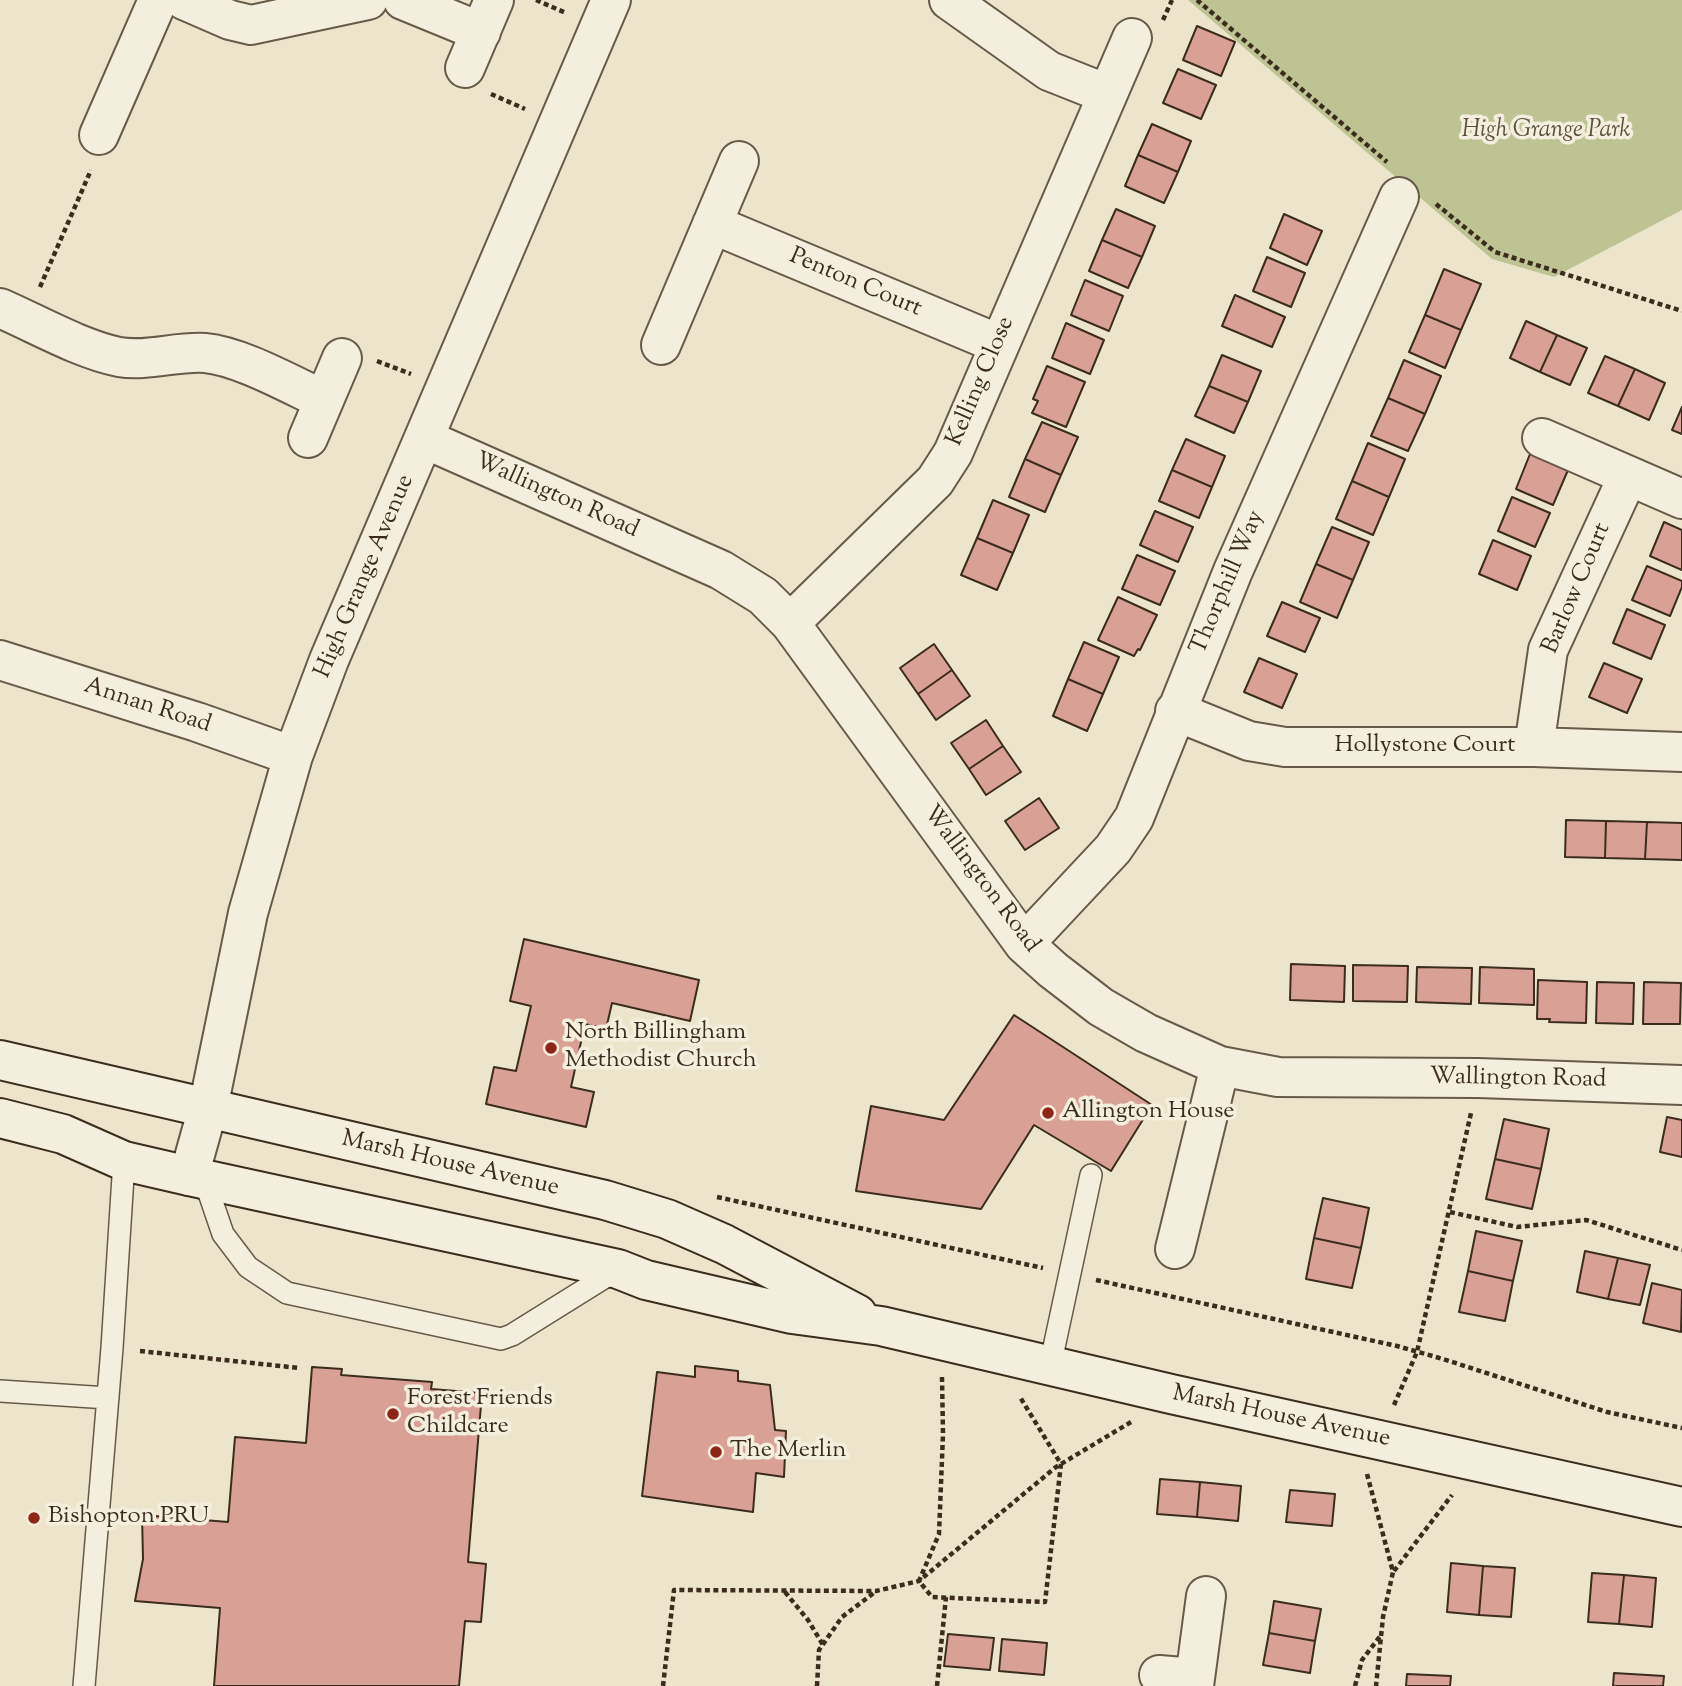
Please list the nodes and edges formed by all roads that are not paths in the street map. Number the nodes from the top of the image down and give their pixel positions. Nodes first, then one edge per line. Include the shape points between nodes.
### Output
1 (158, 0) edge
2 (184, 0) edge
3 (368, 0) edge
4 (403, 0) edge
5 (611, 0) edge
6 (949, 0) edge
7 (487, 16) edge
8 (1132, 38) dead end
9 (465, 68) road end
10 (1107, 94) junction
11 (99, 135) road end
12 (739, 161) dead end
13 (1398, 197) dead end
14 (712, 224) junction
15 (13, 314) edge
16 (999, 344) junction
17 (661, 345) dead end
18 (342, 358) road end
19 (324, 400) junction
20 (308, 438) dead end
21 (1542, 438) dead end
22 (425, 439) junction
23 (1628, 475) junction
24 (1682, 499) edge
25 (789, 623) junction
26 (0, 660) edge
27 (1175, 711) junction
28 (1534, 747) junction
29 (1682, 752) edge
30 (293, 756) junction
31 (1024, 944) junction
32 (0, 1060) edge
33 (1220, 1066) junction
34 (1682, 1085) edge
35 (208, 1108) junction
36 (0, 1118) edge
37 (124, 1161) junction
38 (1091, 1175) dead end
39 (200, 1179) junction
40 (1175, 1249) dead end
41 (618, 1269) junction
42 (881, 1326) junction
43 (1051, 1366) junction
44 (0, 1391) edge
45 (108, 1398) junction
46 (1682, 1507) edge
47 (1206, 1597) dead end
48 (1182, 1680) edge
49 (84, 1686) edge

1 - 11 street
2 - 3 street via 251,24
4 - 7 street
5 - 22 street, High Grange Avenue
6 - 10 street via 1049,71
7 - 9 street
8 - 10 street, Kelling Close
10 - 16 street, Kelling Close
12 - 14 street
13 - 27 street, Thorphill Way
14 - 16 street, Penton Court
14 - 17 street
15 - 19 street via 120,357 183,353 233,360
16 - 25 street, Kelling Close via 953,453 935,481
18 - 19 street
19 - 20 street
21 - 23 street
22 - 25 street, Wallington Road via 721,570 763,596
22 - 30 street, High Grange Avenue via 329,660
23 - 24 street
23 - 28 street, Barlow Court via 1548,650
25 - 31 street, Wallington Road
26 - 30 street, Annan Road
27 - 28 street, Hollystone Court via 1249,741 1285,747
27 - 31 street, Thorphill Way via 1134,818 1112,849
28 - 29 street, Hollystone Court
30 - 35 street, High Grange Avenue via 248,913
31 - 33 street, Wallington Road via 1101,1007
32 - 35 street, Marsh House Avenue
33 - 34 street, Wallington Road via 1278,1077
33 - 40 street
35 - 39 street, High Grange Avenue
35 - 42 street, Marsh House Avenue via 605,1200 667,1219
36 - 37 street, Marsh House Avenue via 63,1134
37 - 39 street, Marsh House Avenue
37 - 45 lane
38 - 43 lane
39 - 41 street, Marsh House Avenue
39 - 41 lane via 223,1234 248,1267 287,1293 447,1328 501,1339
41 - 42 street, Marsh House Avenue via 792,1314
42 - 43 street, Marsh House Avenue
43 - 46 street, Marsh House Avenue
44 - 45 lane
45 - 49 lane
47 - 48 street

